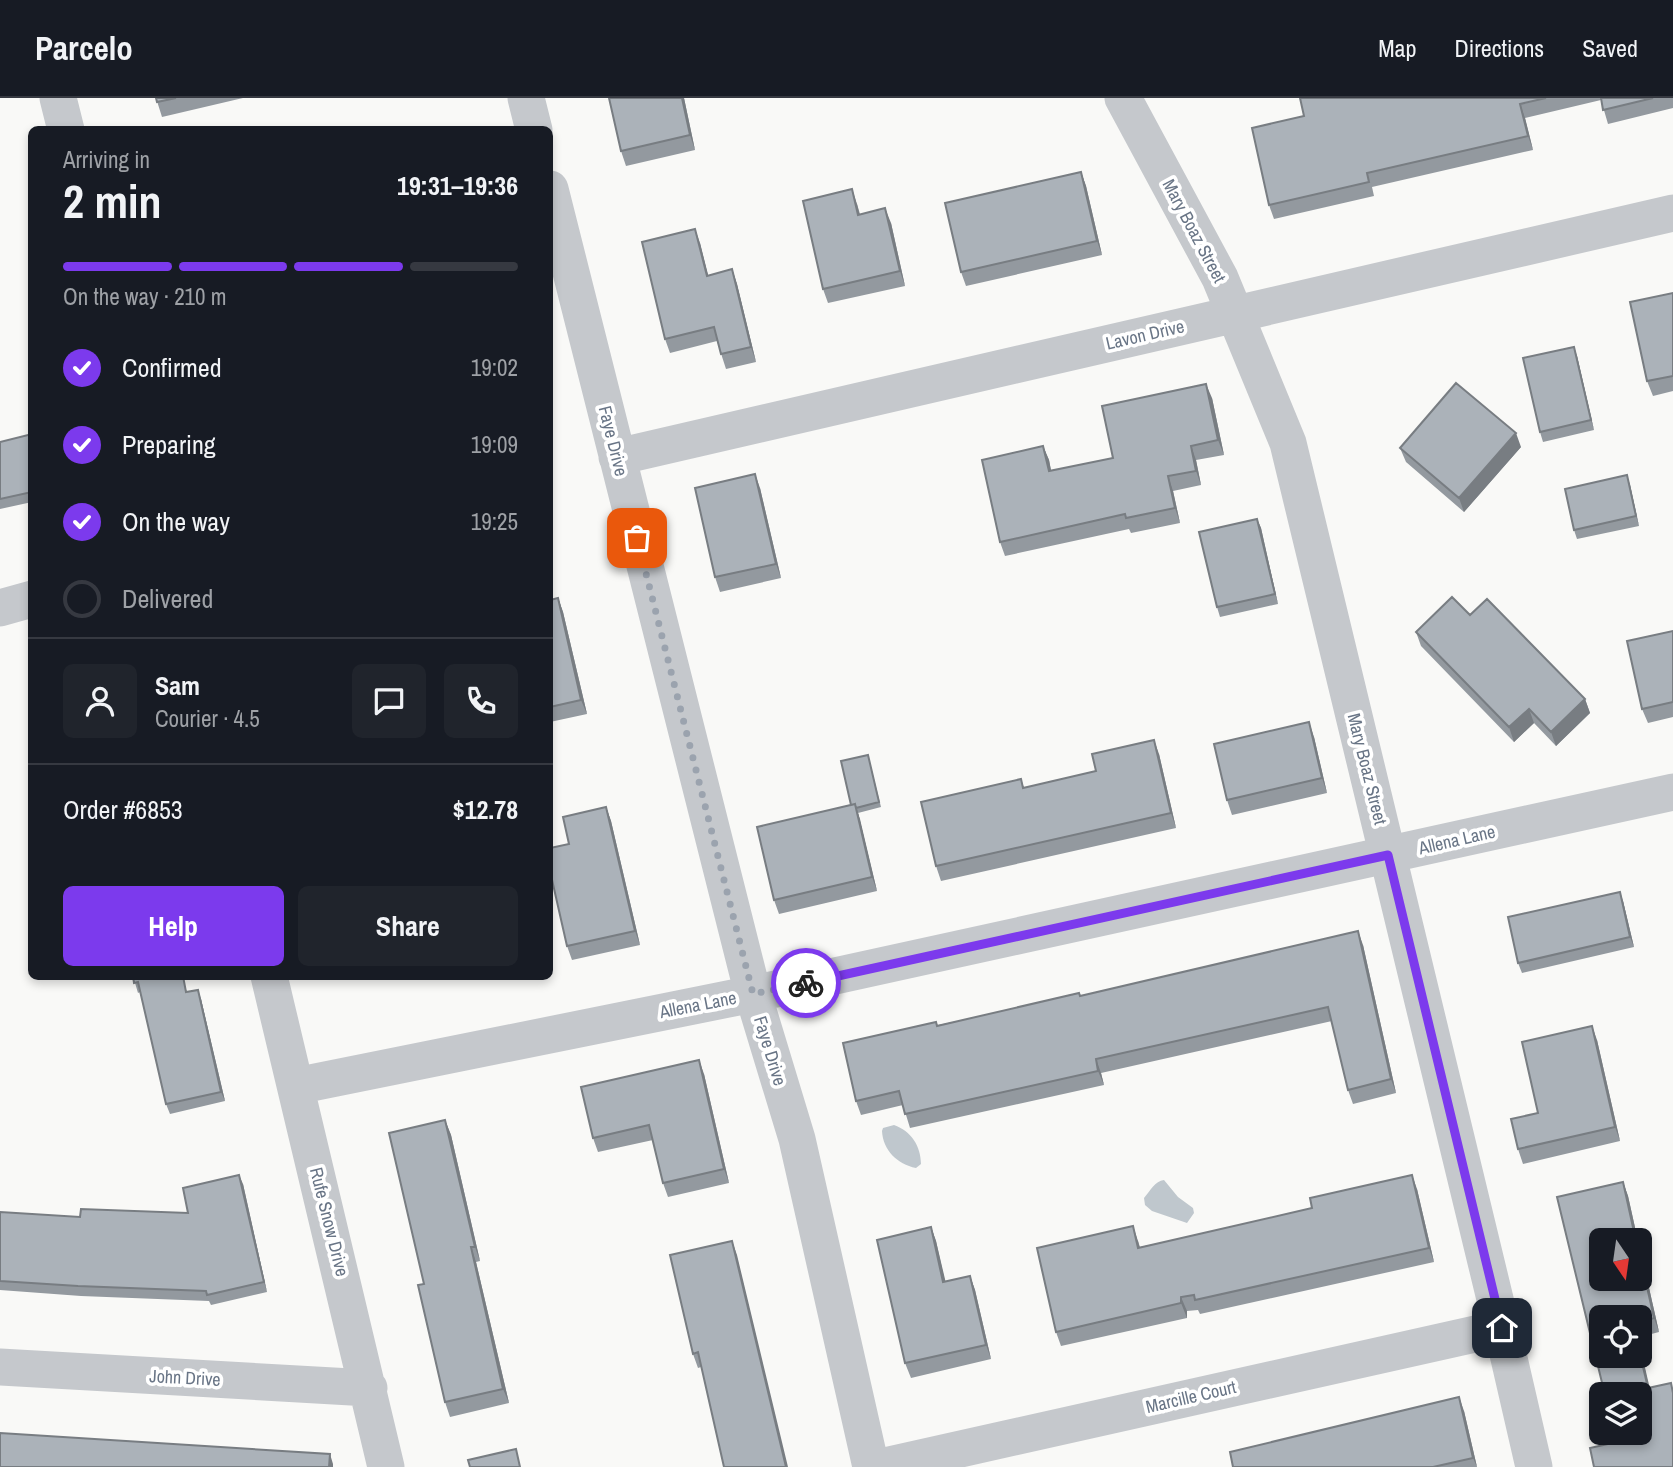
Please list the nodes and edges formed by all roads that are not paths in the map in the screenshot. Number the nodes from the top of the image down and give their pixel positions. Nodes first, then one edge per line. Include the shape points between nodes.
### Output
1 (58, 98) edge
2 (526, 98) edge
3 (1123, 98) edge
4 (65, 126) edge
5 (533, 126) edge
6 (553, 201) edge
7 (1673, 213) edge
8 (1236, 314) junction
9 (617, 457) junction
10 (28, 600) edge
11 (0, 608) edge
12 (1673, 792) edge
13 (1388, 855) junction
14 (271, 980) edge
15 (753, 994) junction
16 (296, 1086) junction
17 (1502, 1328) junction
18 (0, 1367) edge
19 (369, 1388) junction
20 (386, 1467) edge
21 (871, 1467) edge
22 (880, 1467) edge
23 (1534, 1467) edge

1 - 4 street
2 - 5 street
3 - 8 street, Mary Boaz Street
6 - 9 street, Faye Drive
7 - 8 street, Lavon Drive
8 - 9 street, Lavon Drive
8 - 13 street, Mary Boaz Street via 1288,443
9 - 15 street, Faye Drive
10 - 11 street
12 - 13 street, Allena Lane
13 - 15 street, Allena Lane
13 - 17 street, Mary Boaz Street
14 - 16 street, Rufe Snow Drive
15 - 16 street, Allena Lane
15 - 21 street, Faye Drive via 797,1139
16 - 19 street, Rufe Snow Drive
17 - 22 street, Marcille Court
17 - 23 street, Mary Boaz Street
18 - 19 street, John Drive
19 - 20 street, Rufe Snow Drive

